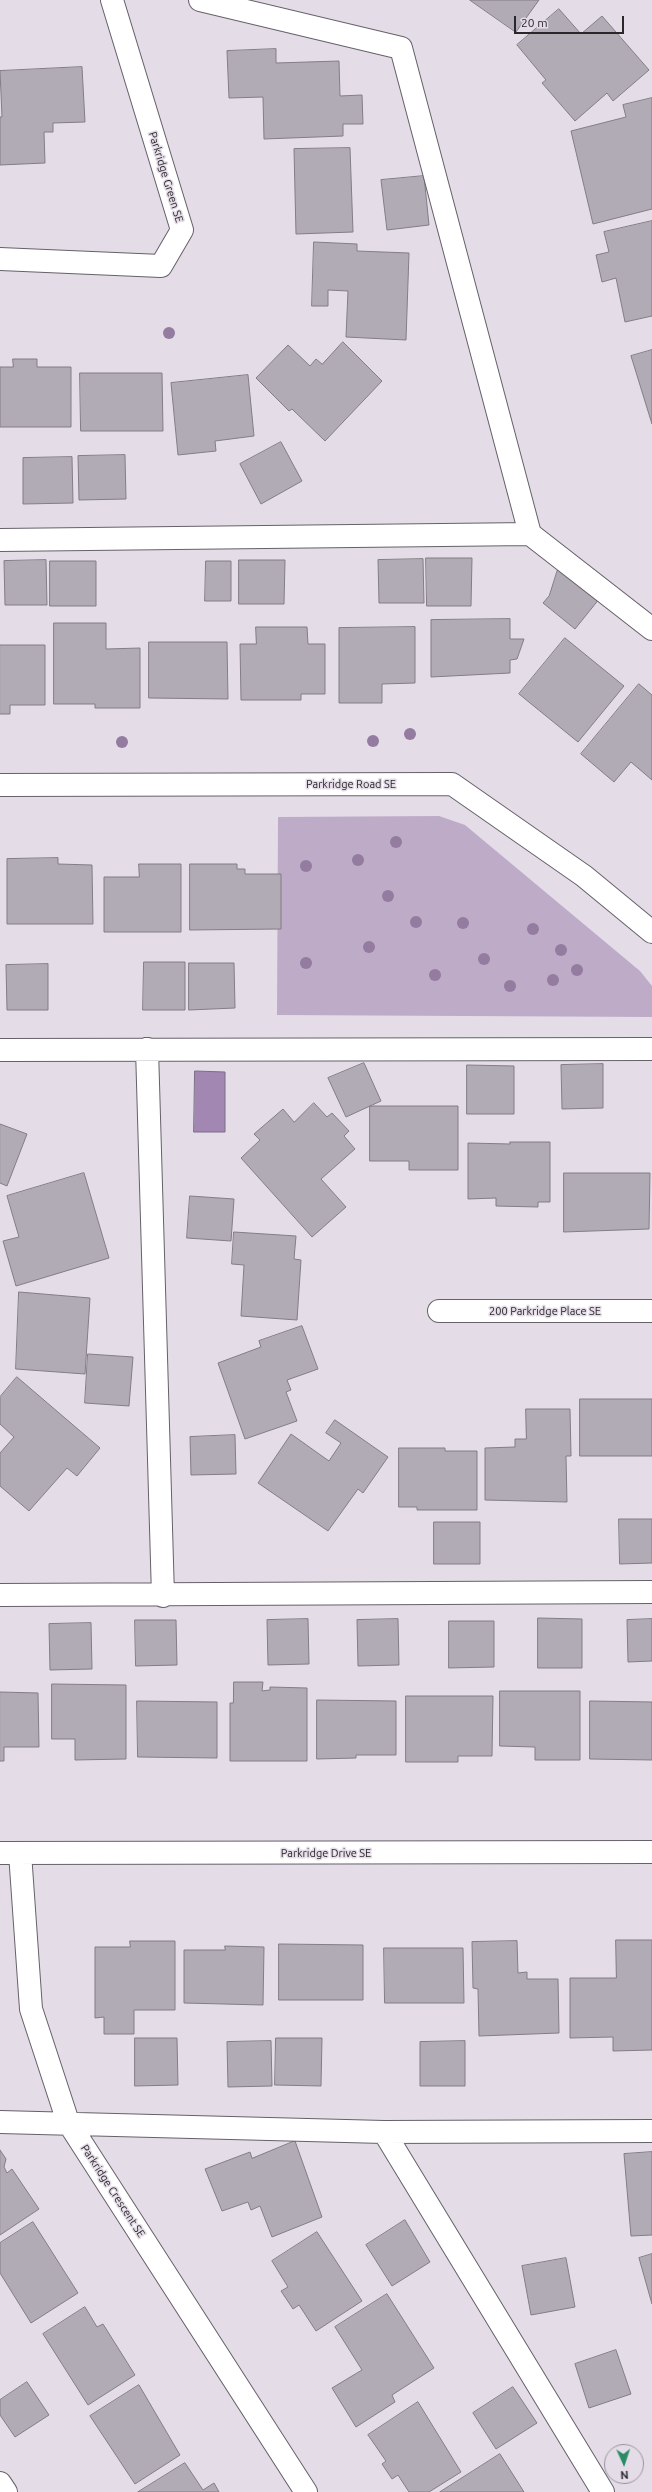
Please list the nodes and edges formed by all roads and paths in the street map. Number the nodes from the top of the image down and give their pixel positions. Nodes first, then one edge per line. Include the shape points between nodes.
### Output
1 (112, 0) edge
2 (200, 0) edge
3 (0, 259) edge
4 (530, 534) junction
5 (0, 540) edge
6 (652, 629) edge
7 (0, 785) edge
8 (652, 932) edge
9 (652, 1048) edge
10 (147, 1049) junction
11 (0, 1050) edge
12 (439, 1311) dead end
13 (652, 1311) edge
14 (652, 1592) edge
15 (0, 1595) edge
16 (163, 1596) junction
17 (652, 1852) edge
18 (10, 1853) edge
19 (0, 2122) edge
20 (68, 2122) junction
21 (652, 2131) edge
22 (384, 2132) junction
23 (0, 2483) edge
24 (6, 2492) edge
25 (306, 2492) edge
26 (603, 2492) edge

1 - 3 street, Parkridge Green SE via 182,230 161,266
2 - 4 street via 401,48
4 - 5 street
4 - 6 street
7 - 8 street, Parkridge Road SE via 452,784 584,876
9 - 10 street
10 - 11 street
10 - 16 street
12 - 13 street, 200 Parkridge Place SE
14 - 16 street
15 - 16 street
17 - 18 street, Parkridge Drive SE
18 - 20 street, Parkridge Crescent SE via 31,2009
19 - 20 street
20 - 22 street
20 - 25 street, Parkridge Crescent SE
21 - 22 street
22 - 26 street
23 - 24 street

